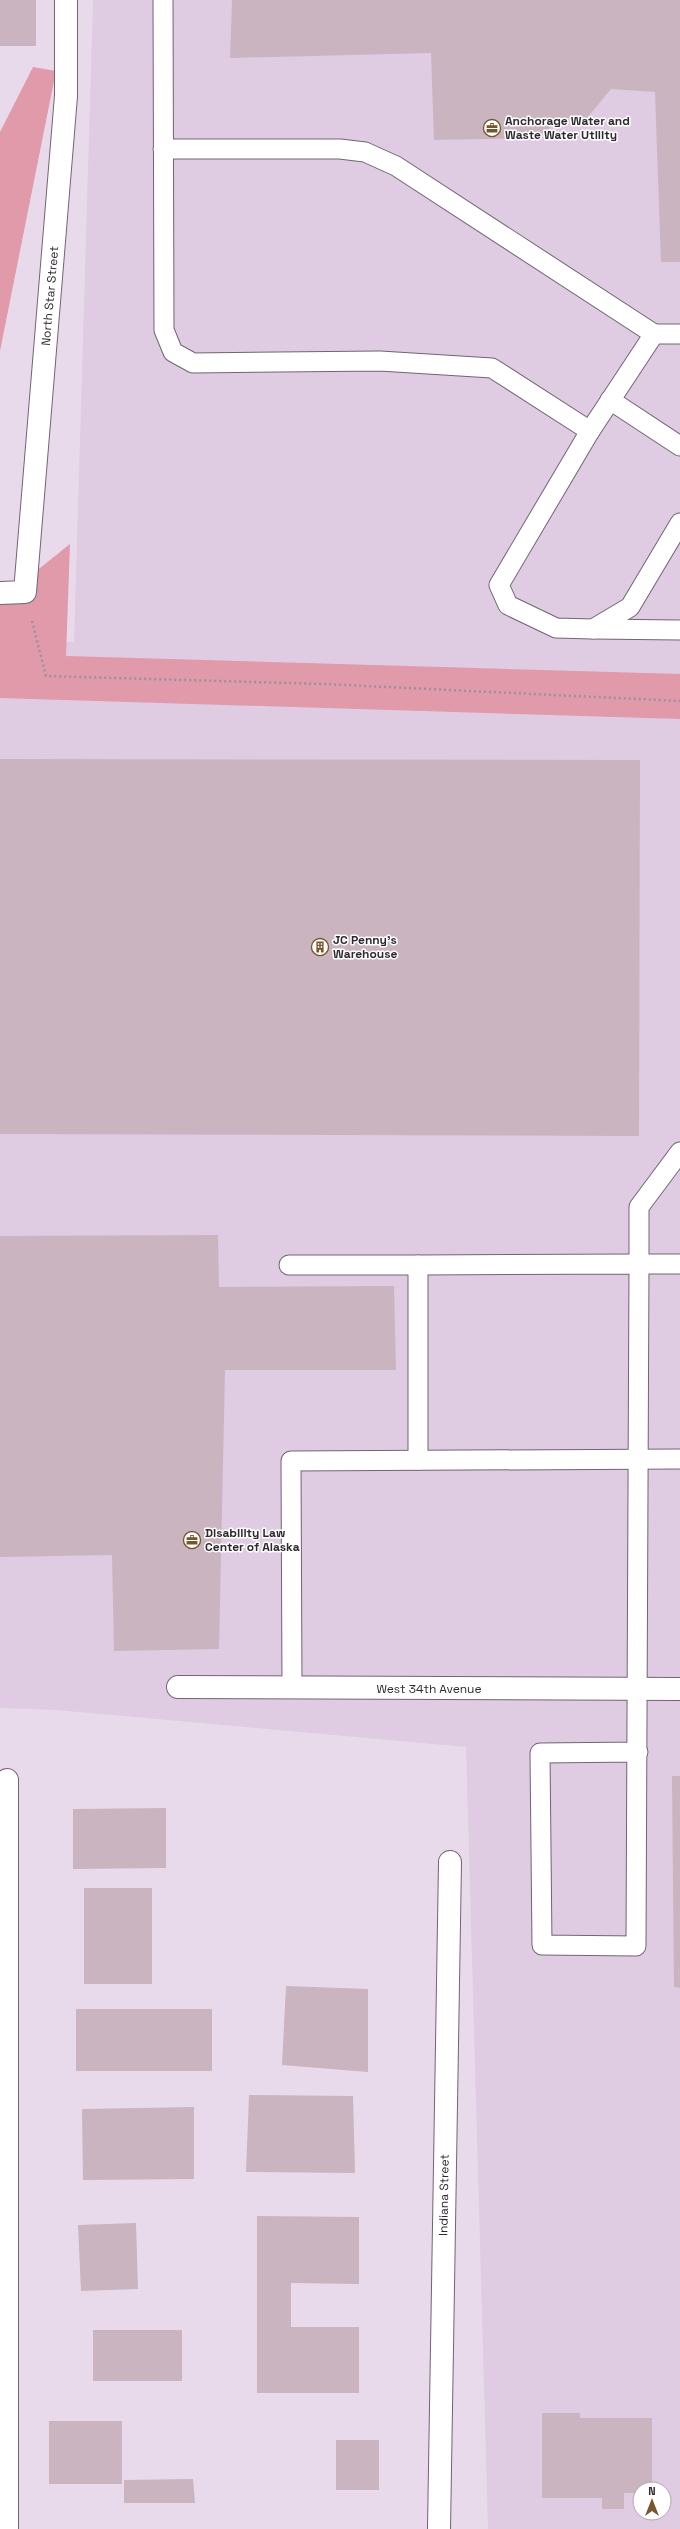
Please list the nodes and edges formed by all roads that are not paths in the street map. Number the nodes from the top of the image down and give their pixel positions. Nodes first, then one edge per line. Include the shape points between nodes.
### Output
1 (66, 0) edge
2 (163, 0) edge
3 (163, 149) junction
4 (654, 334) junction
5 (680, 334) edge
6 (610, 400) junction
7 (590, 431) junction
8 (680, 446) edge
9 (680, 523) edge
10 (0, 593) edge
11 (593, 629) junction
12 (680, 630) edge
13 (680, 1152) edge
14 (639, 1264) junction
15 (680, 1264) edge
16 (289, 1265) dead end
17 (418, 1265) junction
18 (639, 1459) junction
19 (680, 1459) edge
20 (418, 1460) junction
21 (178, 1687) dead end
22 (292, 1688) junction
23 (639, 1689) junction
24 (680, 1689) edge
25 (638, 1752) junction
26 (7, 1780) dead end
27 (450, 1862) dead end
28 (7, 2529) edge
29 (439, 2529) edge

1 - 10 street, North Star Street via 66,96 25,592
2 - 3 lane
3 - 4 lane via 340,149 365,152 396,166
3 - 7 lane via 164,330 173,352 193,363 380,361 492,368
4 - 5 lane
4 - 6 lane
6 - 7 lane
6 - 8 lane
7 - 11 lane via 499,585 508,605 556,628
9 - 11 lane via 630,607
11 - 12 lane
13 - 14 lane via 639,1207
14 - 15 lane
14 - 17 lane
14 - 18 lane
16 - 17 lane
17 - 20 lane
18 - 19 lane
18 - 20 lane
18 - 23 lane
20 - 22 lane via 291,1461
21 - 22 street, West 34th Avenue
22 - 23 street, West 34th Avenue
23 - 24 street, West 34th Avenue
23 - 25 lane
25 - 25 lane via 540,1753 542,1945 636,1946
26 - 28 street
27 - 29 street, Indiana Street

